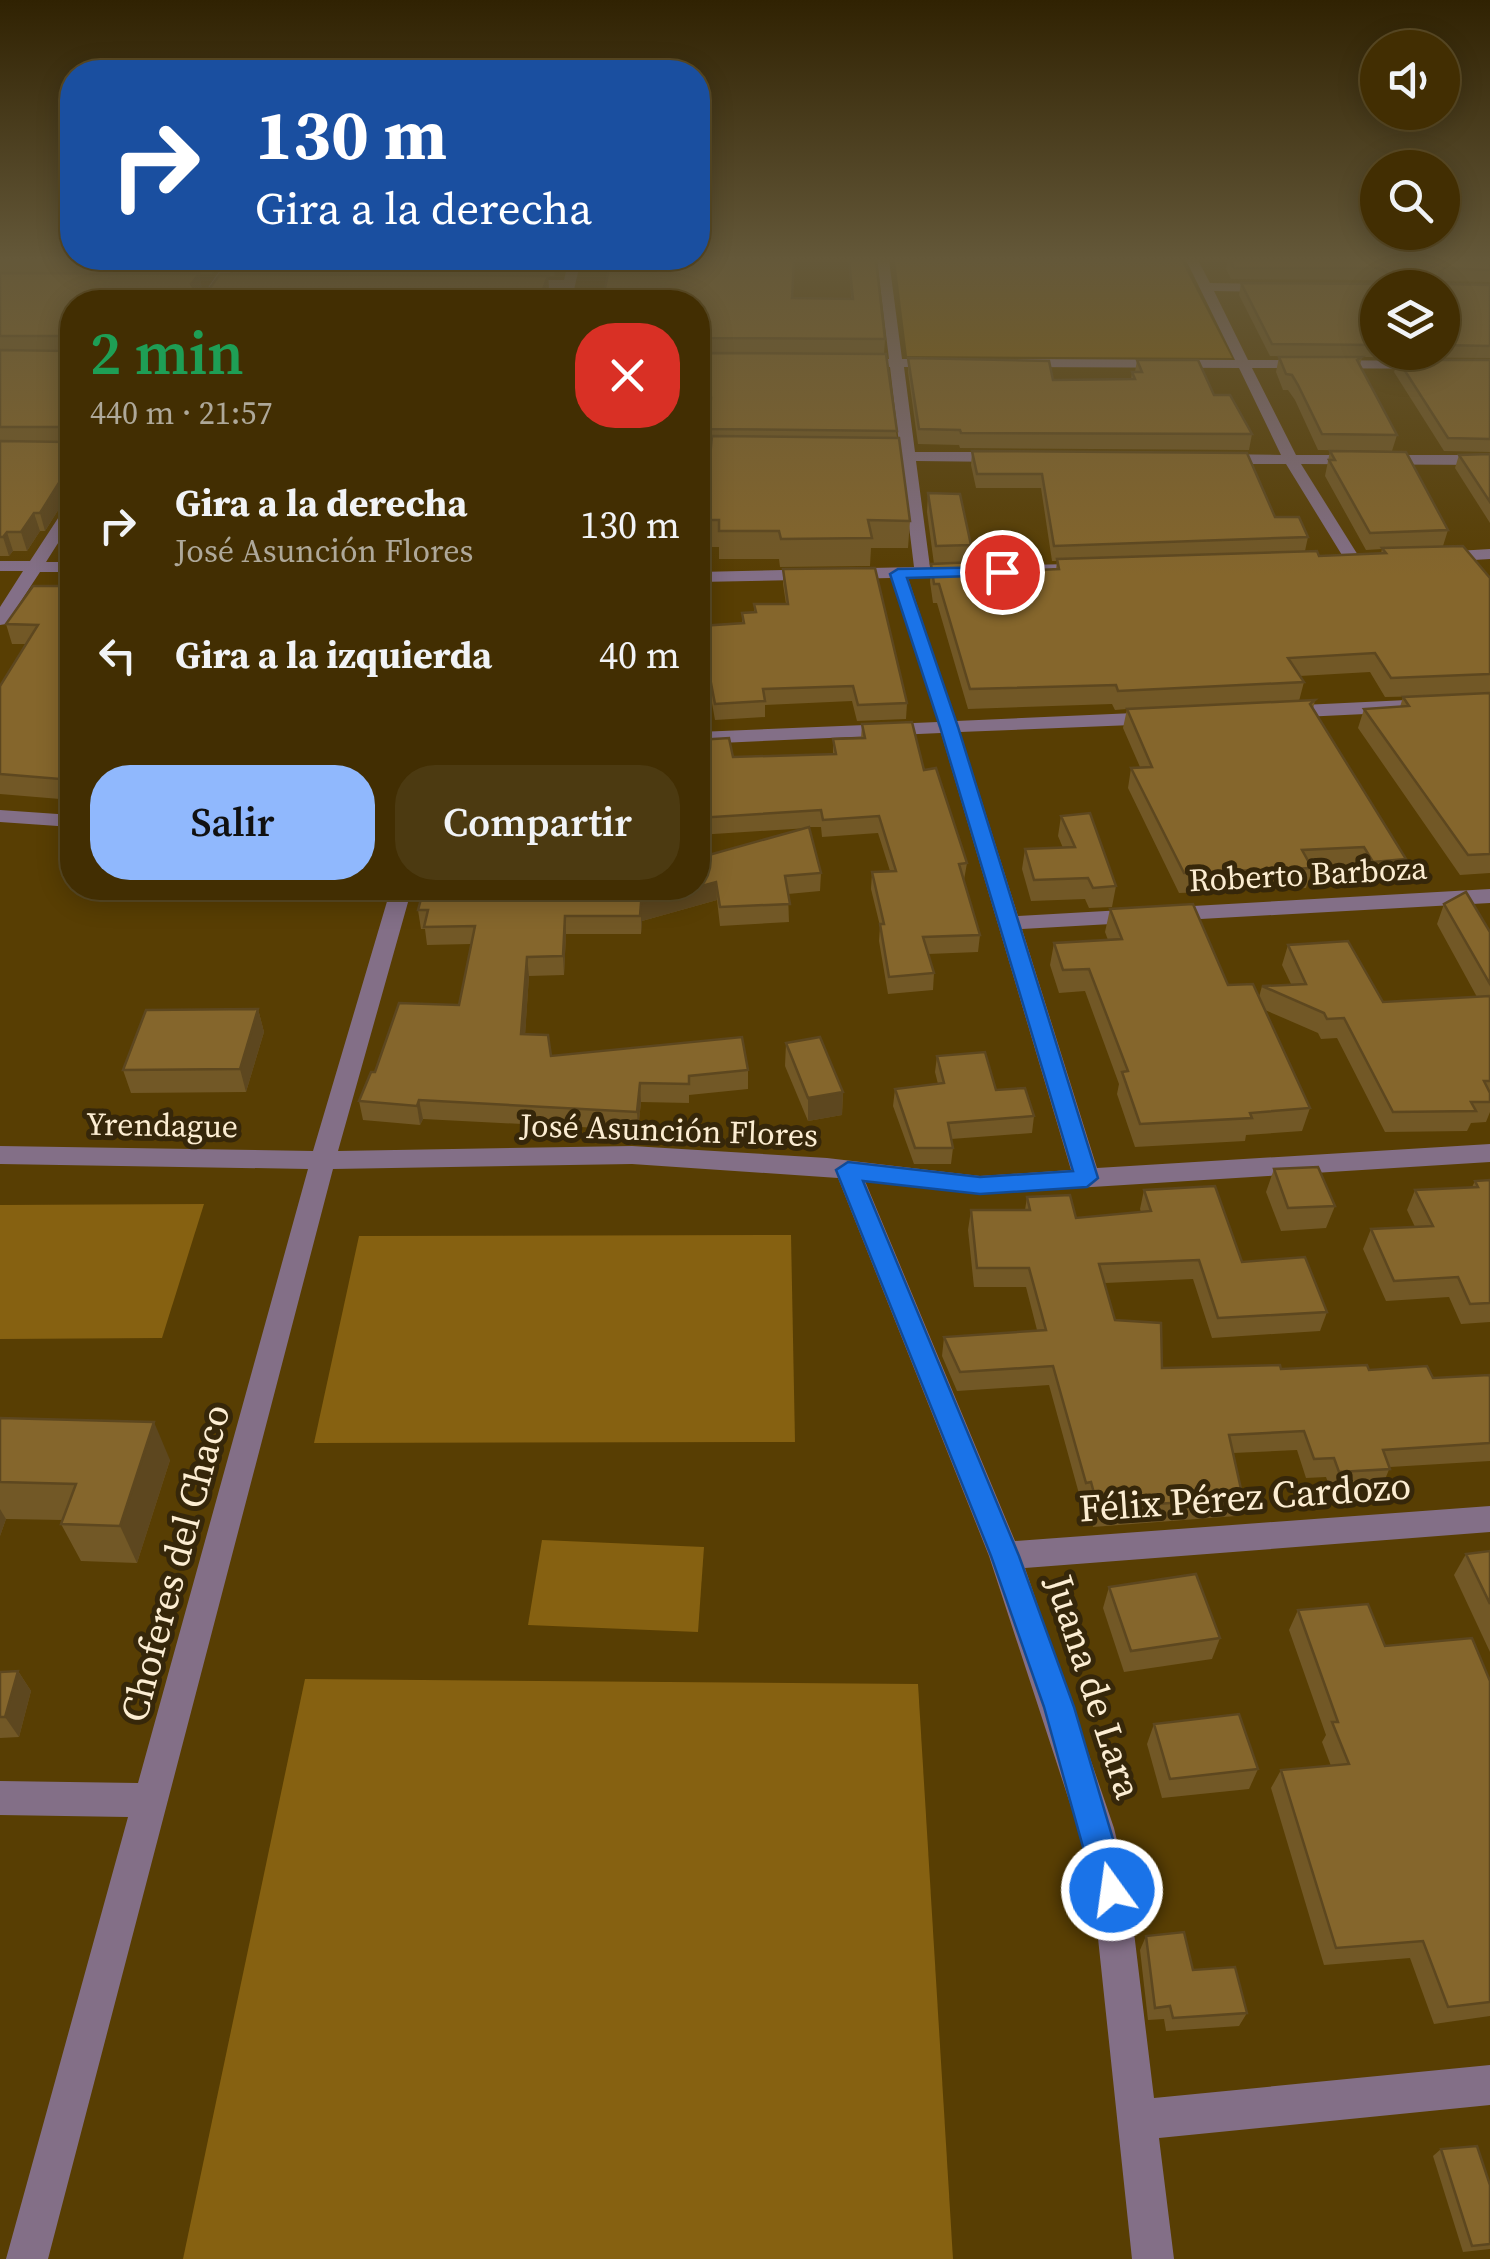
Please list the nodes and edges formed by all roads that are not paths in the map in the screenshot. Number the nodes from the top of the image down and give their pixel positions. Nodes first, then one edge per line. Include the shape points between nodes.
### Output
1 (896, 365) edge
2 (1245, 365) edge
3 (710, 455) edge
4 (754, 455) edge
5 (849, 456) edge
6 (906, 456) junction
7 (1022, 457) edge
8 (1195, 459) edge
9 (1291, 460) junction
10 (1490, 460) edge
11 (60, 528) edge
12 (1490, 554) edge
13 (1412, 558) edge
14 (1372, 559) edge
15 (1353, 560) junction
16 (1334, 561) edge
17 (0, 566) edge
18 (36, 567) junction
19 (60, 567) edge
20 (1080, 569) edge
21 (898, 574) junction
22 (924, 574) junction
23 (710, 577) edge
24 (0, 620) edge
25 (1490, 702) edge
26 (1258, 713) edge
27 (1181, 716) edge
28 (949, 727) junction
29 (710, 737) edge
30 (0, 816) edge
31 (60, 821) edge
32 (1490, 896) edge
33 (399, 900) edge
34 (1010, 923) junction
35 (1490, 1153) edge
36 (0, 1155) edge
37 (323, 1160) junction
38 (848, 1170) junction
39 (1087, 1178) junction
40 (1490, 1518) edge
41 (1005, 1556) junction
42 (0, 1798) edge
43 (153, 1800) junction
44 (1490, 2085) edge
45 (1136, 2120) junction
46 (27, 2259) edge
47 (1153, 2259) edge

1 - 6 street
2 - 9 street
3 - 4 street
5 - 6 street
6 - 7 street
6 - 22 street
8 - 9 street
9 - 10 street
9 - 15 street
11 - 18 street
12 - 13 street
14 - 15 street
15 - 16 street
17 - 18 street
18 - 19 street
18 - 24 street
20 - 22 street
21 - 22 street
21 - 23 street
21 - 28 street
25 - 26 street
27 - 28 street
28 - 29 street
28 - 34 street
30 - 31 street
32 - 34 street, Roberto Barboza
33 - 37 street, Choferes del Chaco
34 - 39 street
35 - 39 street, José Asunción Flores
36 - 37 street, Yrendague
37 - 38 street, José Asunción Flores via 632,1156
37 - 43 street, Choferes del Chaco
38 - 39 street, José Asunción Flores via 980,1185
38 - 41 street, Juana de Lara
40 - 41 street, Félix Pérez Cardozo
41 - 45 street, Juana de Lara via 1059,1707 1112,1890
42 - 43 street
43 - 46 street, Choferes del Chaco
44 - 45 street
45 - 47 street, Juana de Lara

